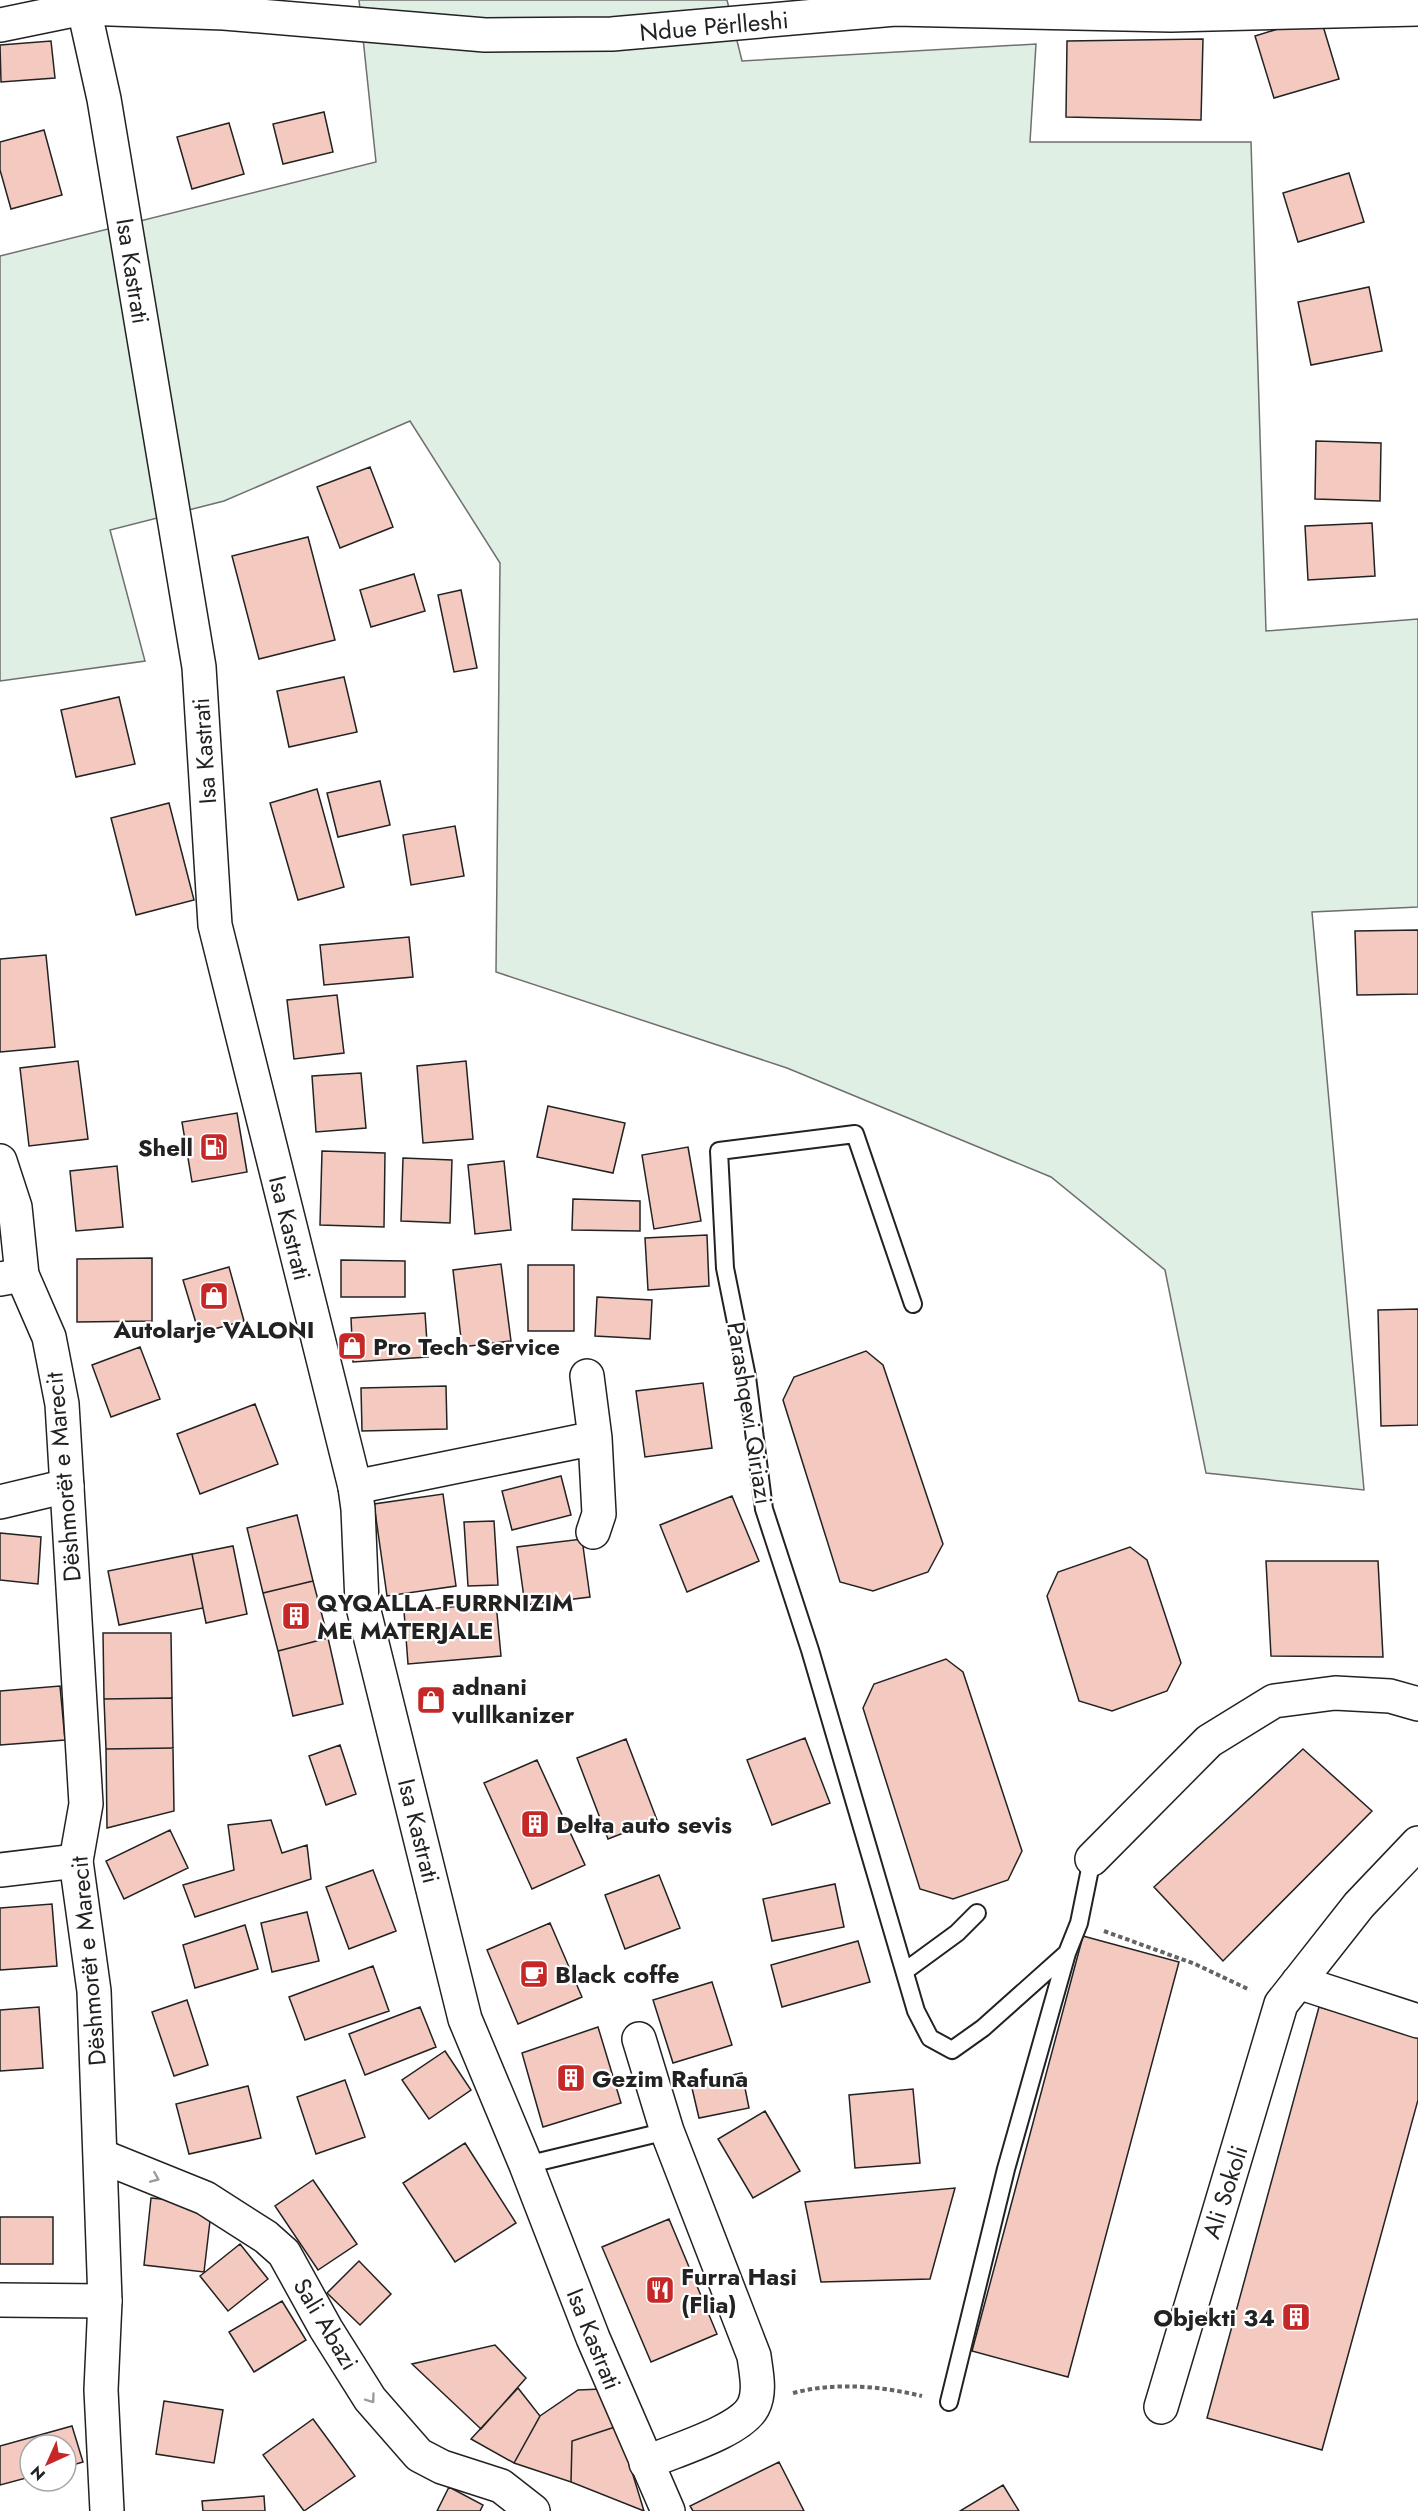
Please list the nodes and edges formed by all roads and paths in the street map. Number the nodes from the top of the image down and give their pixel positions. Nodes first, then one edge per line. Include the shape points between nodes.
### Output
1 (82, 4) edge
2 (894, 5) edge
3 (1171, 8) edge
4 (1418, 9) edge
5 (0, 25) edge
6 (0, 1161) edge
7 (11, 1277) edge
8 (913, 1304) dead end
9 (586, 1376) dead end
10 (595, 1438) junction
11 (67, 1486) junction
12 (354, 1487) junction
13 (0, 1502) edge
14 (593, 1532) dead end
15 (1418, 1704) edge
16 (1418, 1843) edge
17 (1092, 1859) joint
18 (76, 1862) junction
19 (0, 1870) edge
20 (977, 1912) dead end
21 (1079, 1923) junction
22 (1067, 1953) junction
23 (904, 1971) junction
24 (1289, 1993) junction
25 (1418, 2021) edge
26 (639, 2039) dead end
27 (667, 2131) junction
28 (101, 2156) junction
29 (526, 2165) junction
30 (0, 2300) edge
31 (105, 2301) junction
32 (818, 2387) dead end
33 (949, 2402) joint
34 (1161, 2407) dead end
35 (645, 2463) junction
36 (107, 2511) edge
37 (533, 2511) edge
38 (668, 2511) edge

1 - 2 street, Ndue Përlleshi via 485,35 612,34
1 - 5 street
1 - 12 street, Isa Kastrati via 104,99 199,667 215,925
2 - 3 street, Ndue Përlleshi
3 - 4 street, Ndue Përlleshi
6 - 7 street, Dëshmorët e Marecit via 15,1207
7 - 11 street, Dëshmorët e Marecit via 49,1337 62,1404
8 - 23 lane, Parashqevi Qiriazi via 855,1134 719,1151 725,1268 747,1377 764,1509 810,1650
9 - 10 street
10 - 12 street
10 - 14 street via 599,1514
11 - 13 street
11 - 18 street, Dëshmorët e Marecit via 86,1804
12 - 29 street, Isa Kastrati via 362,1603 465,2019
15 - 17 street, Parashqevi Qiriazi via 1390,1696 1335,1693 1274,1701 1209,1741
16 - 24 street, Ali Sokoli via 1359,1905
17 - 21 lane, Parashqevi Qiriazi
18 - 19 street
18 - 28 street, Dëshmorët e Marecit via 94,1990
20 - 23 lane via 957,1933
21 - 22 lane, Parashqevi Qiriazi
21 - 24 path
22 - 23 lane, Parashqevi Qiriazi via 983,2028 952,2050 930,2038
22 - 33 lane via 1006,2169
24 - 25 street
24 - 34 street, Ali Sokoli
26 - 27 street
27 - 29 lane
27 - 35 street via 754,2356 758,2386 753,2407 737,2425
28 - 31 street, Dëshmorët e Marecit
28 -> 37 street, Sali Abazi via 205,2198 267,2237 284,2253 370,2399 419,2455 501,2487
29 - 35 street, Isa Kastrati
30 - 31 street
31 - 36 street, Dëshmorët e Marecit via 101,2390
32 - 33 path via 898,2390
35 - 38 street, Isa Kastrati

